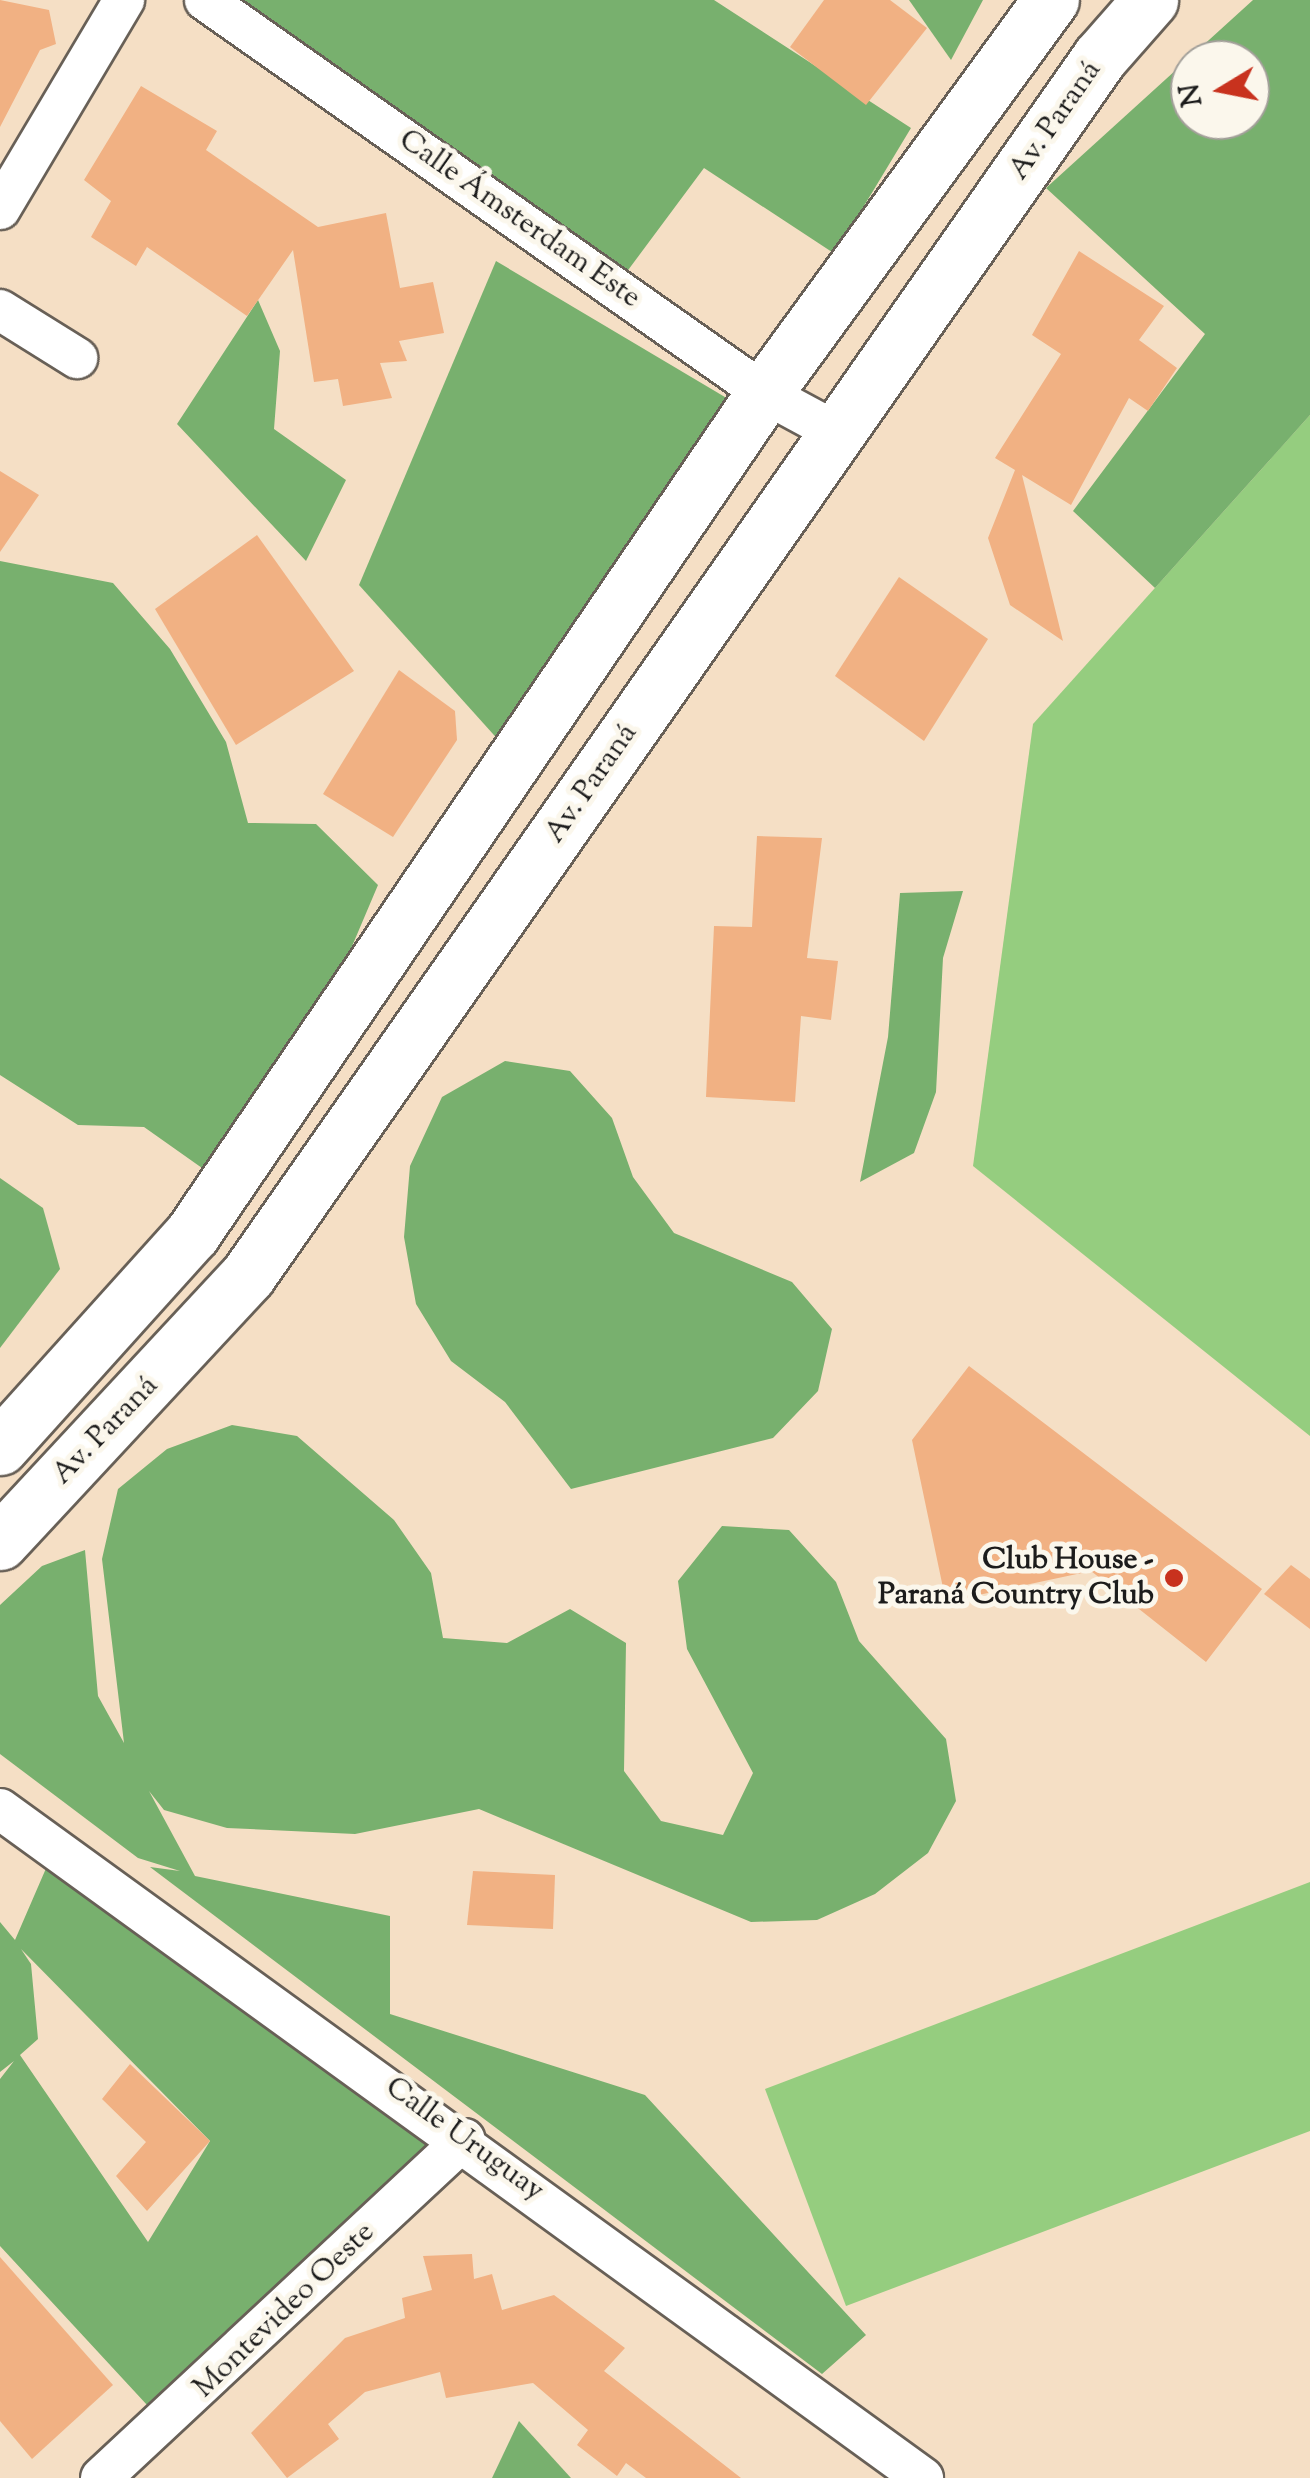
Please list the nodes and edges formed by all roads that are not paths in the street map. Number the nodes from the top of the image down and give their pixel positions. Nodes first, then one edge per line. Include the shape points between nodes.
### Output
1 (124, 0) edge
2 (1051, 0) edge
3 (1150, 0) edge
4 (213, 2) edge
5 (0, 209) edge
6 (0, 310) edge
7 (77, 358) dead end
8 (764, 393) junction
9 (838, 433) junction
10 (0, 1447) edge
11 (0, 1542) edge
12 (0, 1809) edge
13 (464, 2139) junction
14 (101, 2478) edge
15 (922, 2478) edge

1 - 5 street
2 - 8 street
3 - 9 street, Av. Paraná
4 - 8 street, Calle Ámsterdam Este
6 - 7 street
8 - 9 street, Calle Ámsterdam Este
8 - 10 street via 192,1234
9 - 11 street, Av. Paraná via 248,1275
12 - 13 street, Calle Uruguay
13 - 14 street, Montevideo Oeste
13 - 15 street, Calle Uruguay

